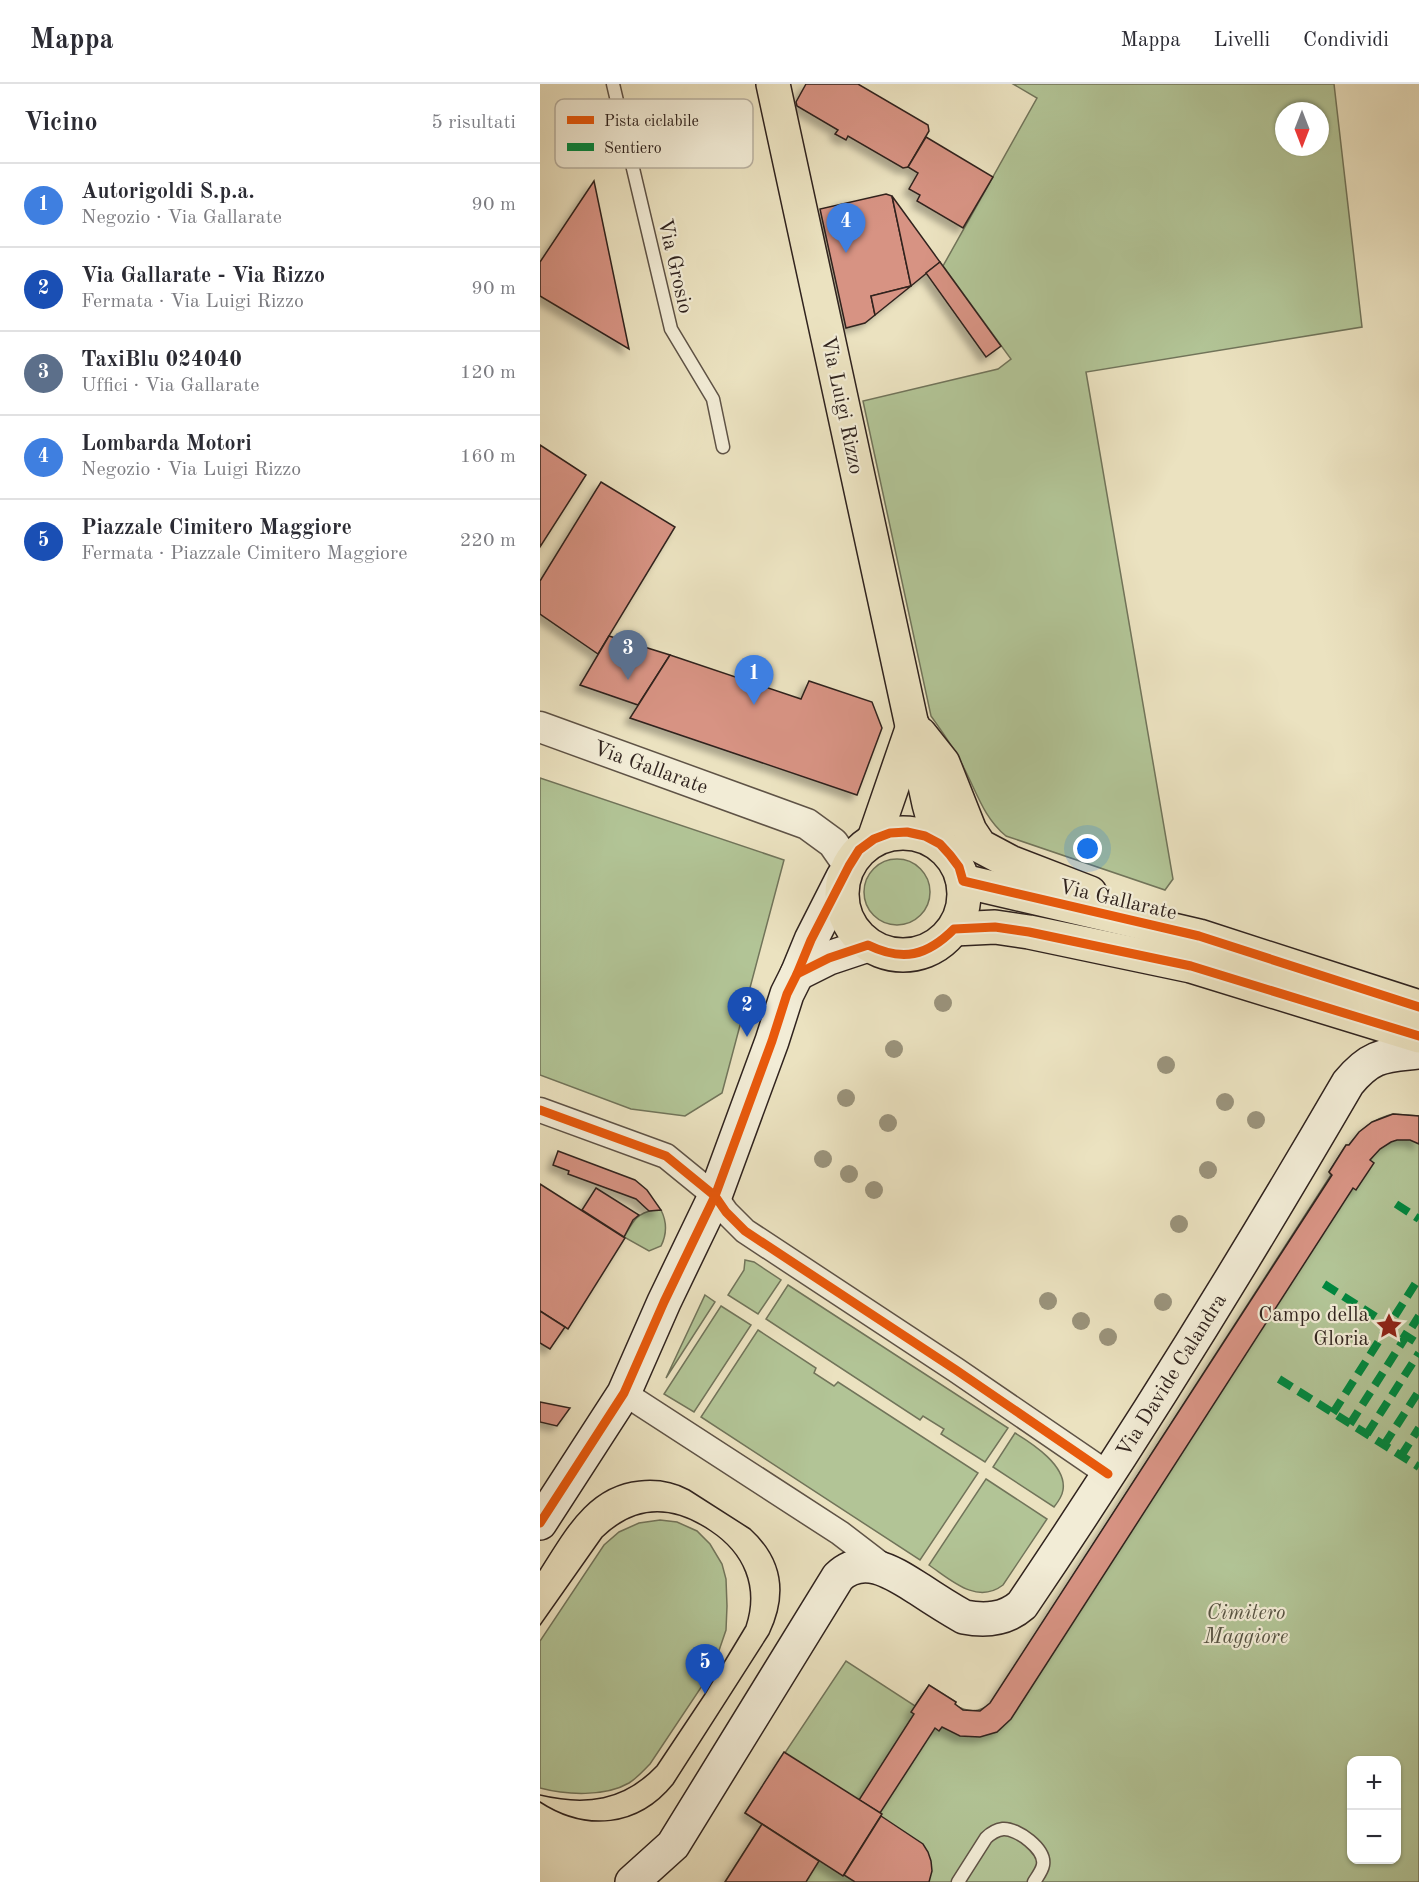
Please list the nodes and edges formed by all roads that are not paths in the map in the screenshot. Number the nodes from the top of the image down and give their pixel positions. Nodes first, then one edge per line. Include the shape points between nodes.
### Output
1 (613, 84) edge
2 (773, 84) edge
3 (617, 99) edge
4 (633, 168) edge
5 (723, 447) dead end
6 (913, 726) junction
7 (540, 727) edge
8 (874, 839) junction
9 (940, 844) junction
10 (846, 871) junction
11 (963, 881) junction
12 (954, 929) junction
13 (1199, 936) junction
14 (868, 945) junction
15 (797, 974) junction
16 (1419, 1007) edge
17 (1419, 1035) edge
18 (1419, 1052) edge
19 (540, 1110) edge
20 (715, 1196) junction
21 (624, 1393) junction
22 (1108, 1474) junction
23 (540, 1523) edge
24 (891, 1572) junction
25 (632, 1882) edge
26 (958, 1882) edge
27 (1034, 1882) edge

1 - 3 lane, Via Grosio
2 - 6 main road, Via Luigi Rizzo
4 - 5 lane, Via Grosio via 671,328 713,399
6 - 8 main road
6 - 9 main road, Via Luigi Rizzo
6 - 13 main road via 943,763 970,831 980,846 1010,862
7 - 10 street, Via Gallarate via 807,824 833,843
8 - 9 main road via 908,832
8 - 10 main road via 859,850
9 - 11 main road via 958,867
10 - 14 main road via 841,896 845,915 854,932
10 - 15 main road
11 - 12 main road via 961,914
11 - 13 main road, Via Gallarate
12 - 14 main road via 929,949 914,954 890,954
12 - 17 main road via 995,927 1029,932 1191,966
13 - 16 main road, Via Gallarate
14 - 15 main road
15 - 20 main road
18 - 22 main road, Via Davide Calandra via 1381,1057 1361,1068 1348,1083 1262,1231
19 - 20 street via 666,1156
20 - 21 main road
20 - 22 street via 745,1231
21 - 23 main road
21 - 24 street via 840,1533
22 - 24 main road, Via Davide Calandra via 1014,1612 988,1620 964,1617
24 - 25 main road via 862,1566 844,1570 838,1577 673,1845
26 - 27 lane via 986,1838 1004,1829 1042,1853 1042,1868

